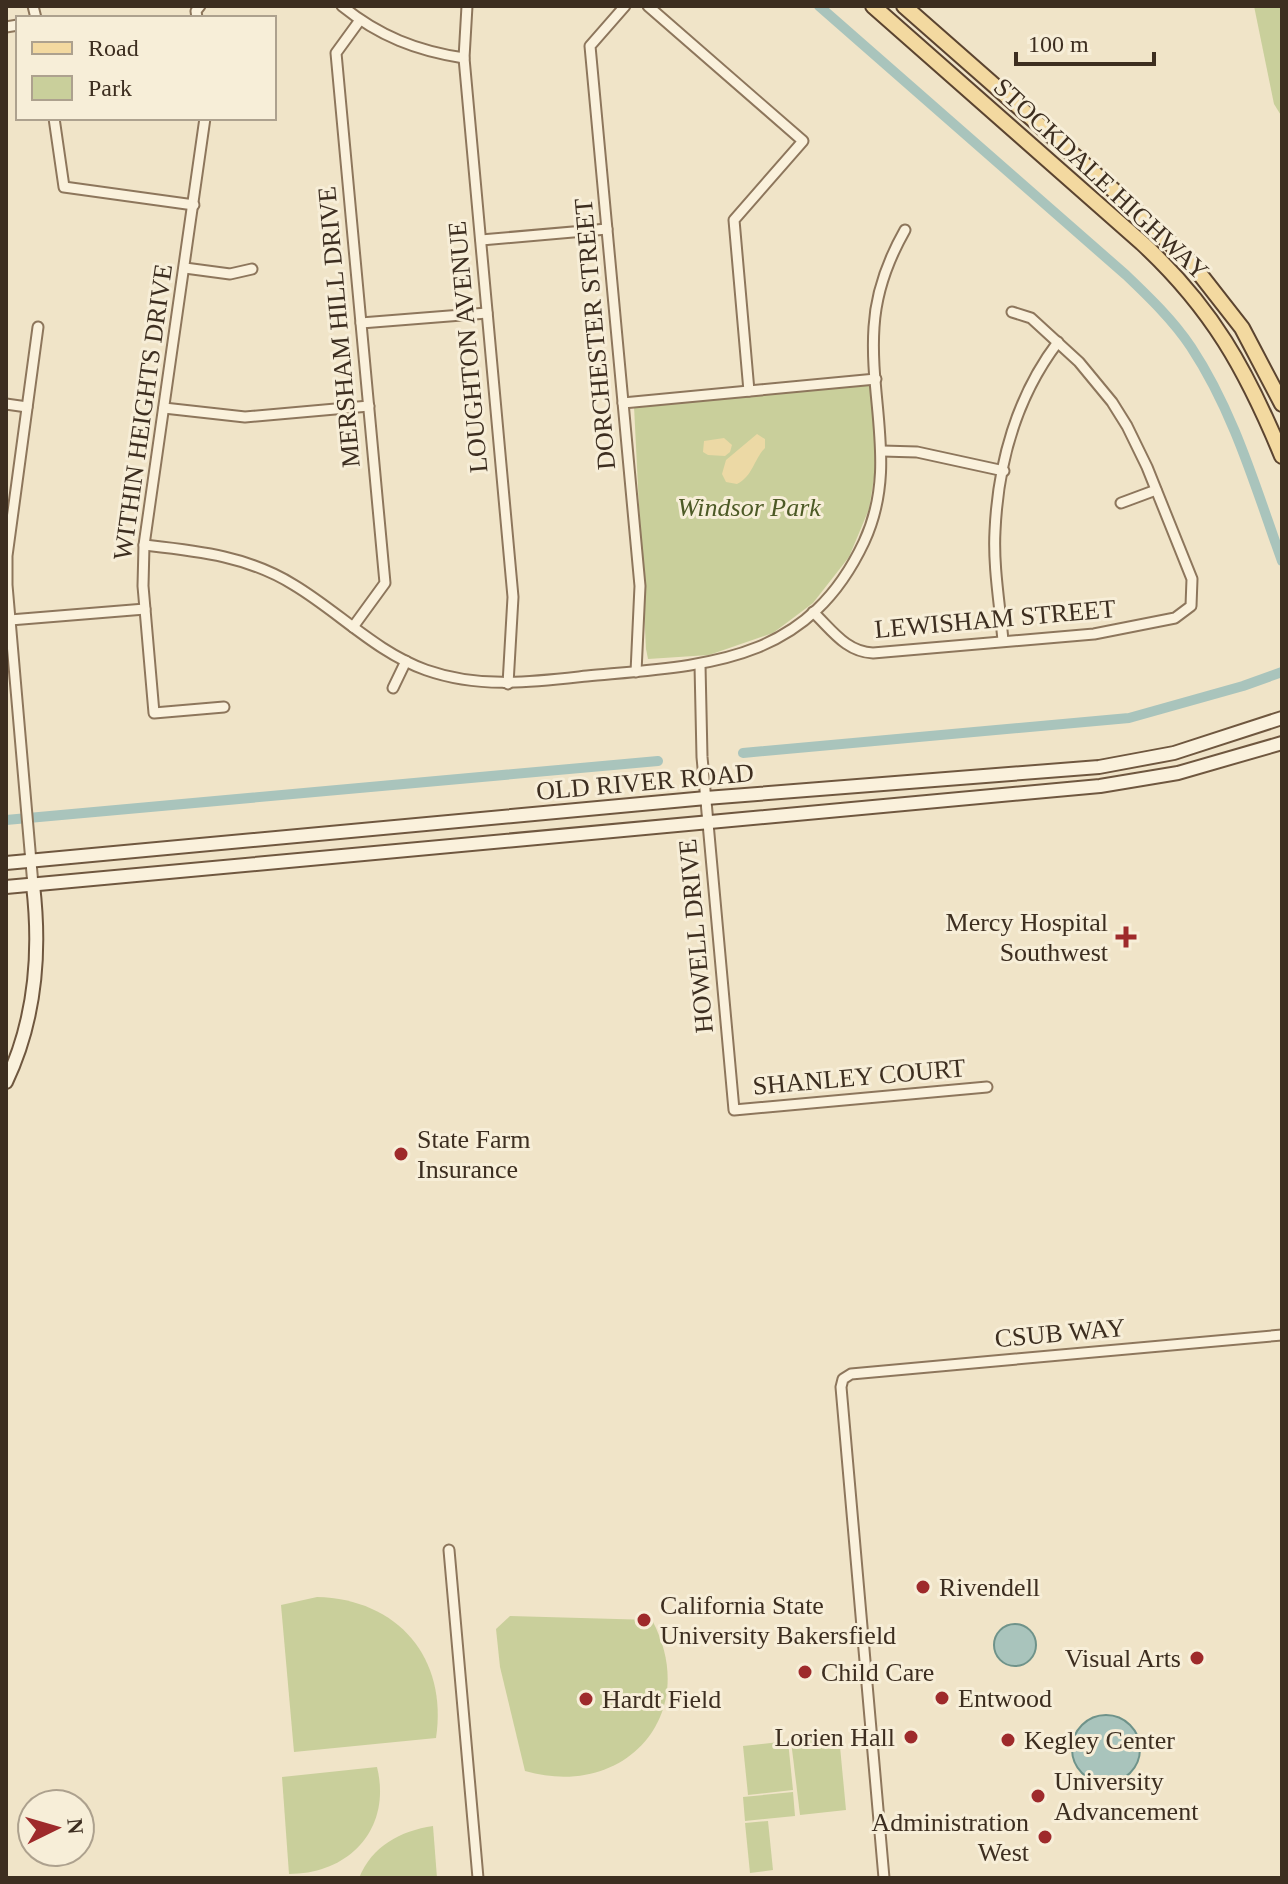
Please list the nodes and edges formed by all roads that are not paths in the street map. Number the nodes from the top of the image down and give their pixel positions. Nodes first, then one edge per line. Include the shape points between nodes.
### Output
1 (342, 6) edge
2 (467, 6) edge
3 (625, 6) edge
4 (648, 6) edge
5 (873, 6) edge
6 (886, 6) edge
7 (904, 6) edge
8 (360, 20) junction
9 (958, 55) junction
10 (464, 58) junction
11 (54, 120) edge
12 (205, 120) edge
13 (194, 205) junction
14 (607, 229) junction
15 (905, 230) dead end
16 (481, 240) junction
17 (185, 268) junction
18 (252, 269) dead end
19 (1012, 312) dead end
20 (487, 313) junction
21 (361, 323) junction
22 (38, 327) dead end
23 (1058, 342) junction
24 (876, 379) junction
25 (749, 391) junction
26 (1260, 402) junction
27 (623, 403) junction
28 (6, 404) edge
29 (1282, 404) edge
30 (369, 406) junction
31 (27, 407) junction
32 (164, 408) junction
33 (1282, 432) edge
34 (882, 451) junction
35 (1282, 456) edge
36 (1004, 471) junction
37 (1156, 490) junction
38 (1121, 503) dead end
39 (144, 545) junction
40 (145, 609) junction
41 (813, 612) junction
42 (10, 620) junction
43 (353, 627) junction
44 (1003, 641) junction
45 (406, 661) junction
46 (700, 665) junction
47 (636, 672) junction
48 (508, 684) junction
49 (393, 688) dead end
50 (224, 707) dead end
51 (1282, 718) edge
52 (19, 721) junction
53 (6, 722) edge
54 (1282, 743) edge
55 (1042, 772) junction
56 (706, 798) junction
57 (964, 799) junction
58 (707, 822) junction
59 (31, 861) junction
60 (6, 863) edge
61 (33, 885) junction
62 (6, 887) edge
63 (6, 1082) edge
64 (987, 1087) dead end
65 (734, 1110) joint
66 (1282, 1335) edge
67 (449, 1550) dead end
68 (478, 1878) edge
69 (884, 1878) edge

1 - 8 street
2 - 10 street, LOUGHTON AVENUE
3 - 14 street, DORCHESTER STREET via 590,46
4 - 25 street via 803,141 734,220
5 - 26 main road, STOCKDALE HIGHWAY via 1171,271 1214,322
6 - 9 main road via 943,54
7 - 9 main road, STOCKDALE HIGHWAY
8 - 10 street via 409,46
8 - 21 street, MERSHAM HILL DRIVE via 336,53
9 - 29 main road, STOCKDALE HIGHWAY via 1192,264 1242,328
10 - 16 street, LOUGHTON AVENUE
11 - 13 street via 64,187
12 - 13 street, WITHIN HEIGHTS DRIVE
13 - 17 street, WITHIN HEIGHTS DRIVE
14 - 16 street
14 - 27 street, DORCHESTER STREET
15 - 24 street via 876,305
16 - 20 street, LOUGHTON AVENUE
17 - 18 street via 230,274
17 - 32 street, WITHIN HEIGHTS DRIVE
19 - 23 street via 1031,318
20 - 21 street
20 - 48 street, LOUGHTON AVENUE via 513,597
21 - 30 street, MERSHAM HILL DRIVE
22 - 31 street
23 - 36 street via 1020,406
23 - 37 street via 1112,402
24 - 25 street
24 - 34 street
25 - 27 street
26 - 33 main road
26 - 35 main road, STOCKDALE HIGHWAY
27 - 47 street, DORCHESTER STREET via 640,586
28 - 31 street
30 - 32 street via 245,417
30 - 43 street, MERSHAM HILL DRIVE via 385,583
31 - 42 street via 7,556
32 - 39 street, WITHIN HEIGHTS DRIVE
34 - 36 street via 917,452
34 - 41 street via 877,500 865,539 844,577
36 - 44 street via 995,532
37 - 38 street
37 - 44 street, LEWISHAM STREET via 1192,579 1191,606 1175,618 1127,629
39 - 40 street, WITHIN HEIGHTS DRIVE
39 - 43 street via 259,566
40 - 42 street
40 - 50 street, WITHIN HEIGHTS DRIVE via 154,713
41 - 44 street, LEWISHAM STREET via 859,652
41 - 46 street via 759,648
42 - 52 street
43 - 45 street
45 - 48 street via 465,681
45 - 49 street
46 - 47 street
46 - 56 street, HOWELL DRIVE
47 - 48 street
51 - 55 main road, OLD RIVER ROAD via 1174,753
52 - 53 street
52 - 59 street
54 - 57 main road, OLD RIVER ROAD via 1139,781
55 - 56 main road, OLD RIVER ROAD
55 - 57 main road via 1025,781 974,785
56 - 58 street, HOWELL DRIVE
56 - 59 main road, OLD RIVER ROAD
57 - 58 main road, OLD RIVER ROAD
58 - 61 main road, OLD RIVER ROAD
58 - 65 street, HOWELL DRIVE
59 - 60 main road, OLD RIVER ROAD
59 - 61 street
61 - 62 main road, OLD RIVER ROAD
61 - 63 main road via 38,941 33,997
64 - 65 street, SHANLEY COURT
66 - 69 street, CSUB WAY via 851,1374 843,1379
67 - 68 street

